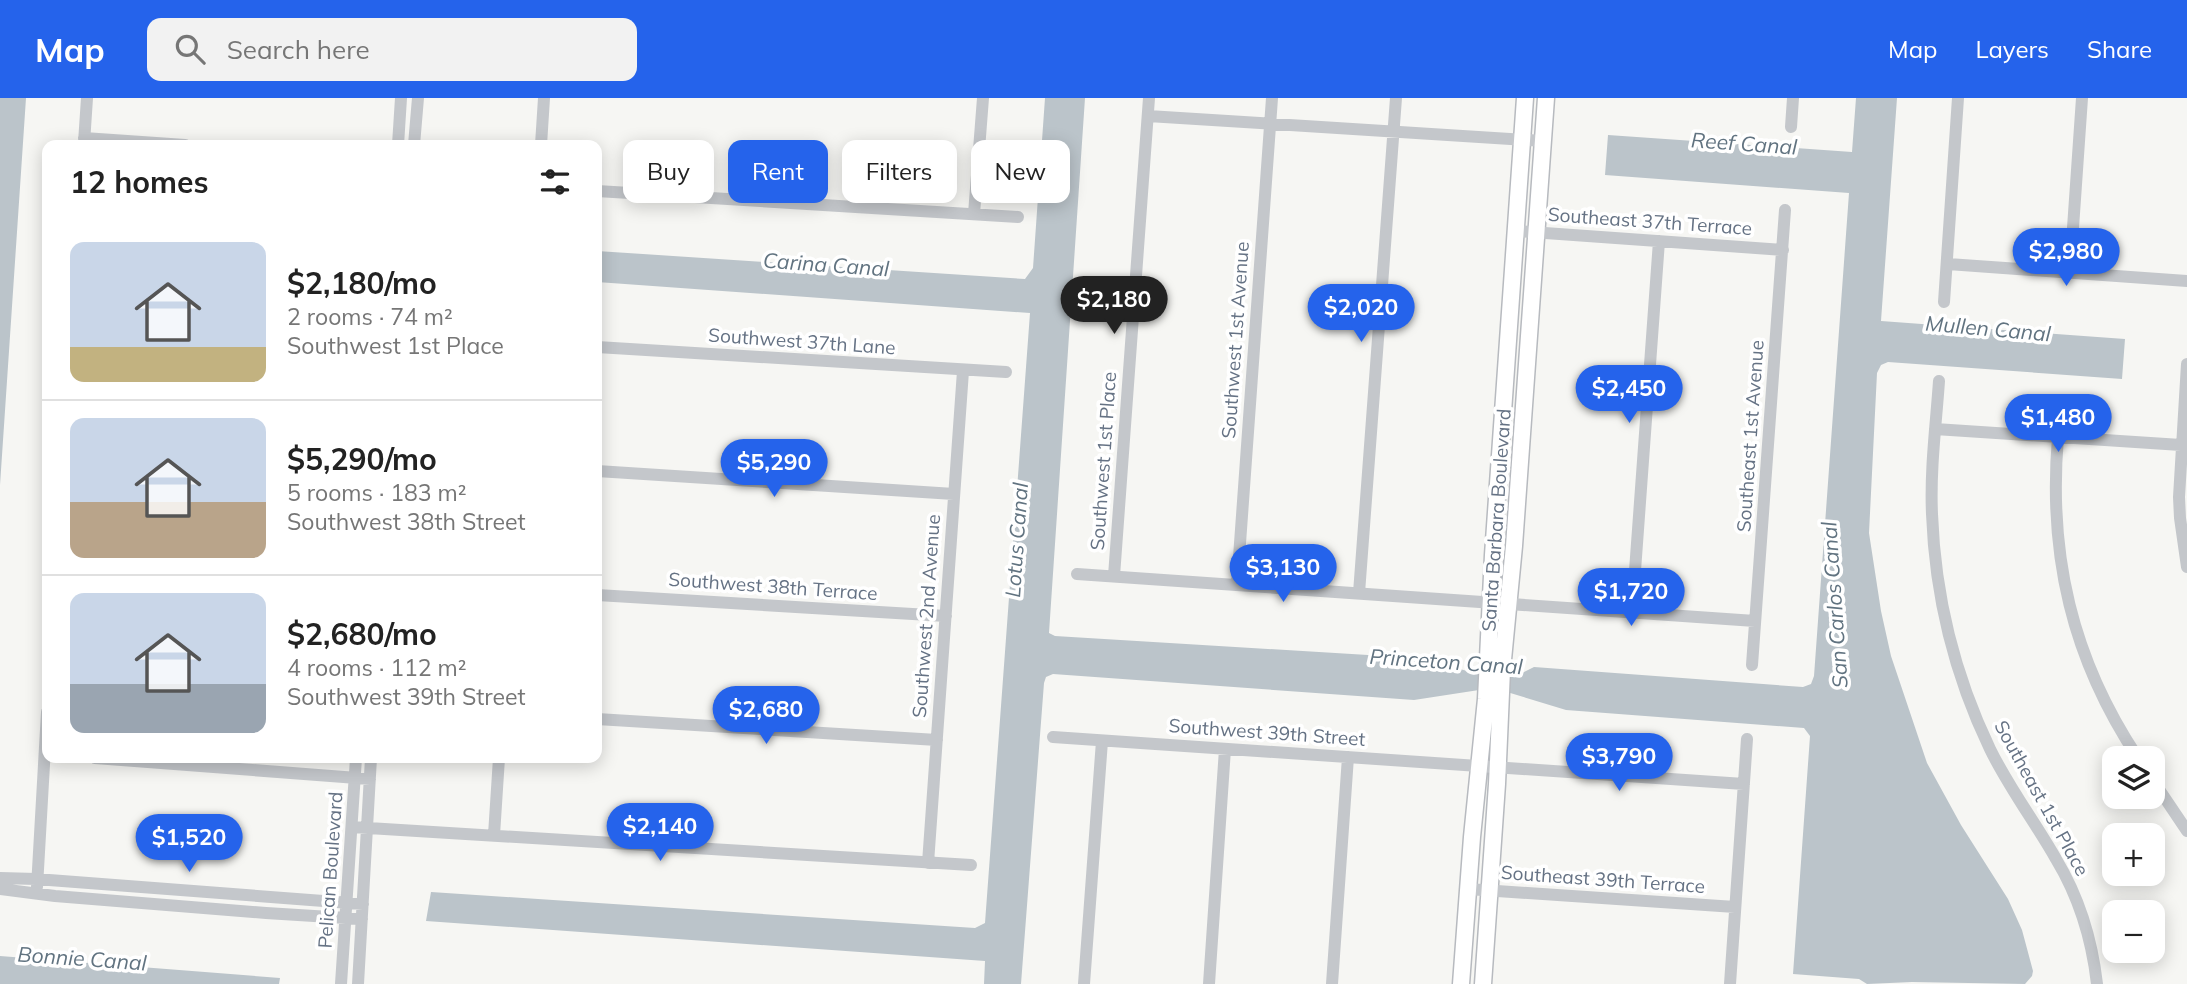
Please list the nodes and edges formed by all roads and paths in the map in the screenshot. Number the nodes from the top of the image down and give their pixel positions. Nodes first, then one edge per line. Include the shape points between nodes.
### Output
1 (87, 98) edge
2 (401, 98) edge
3 (418, 98) edge
4 (544, 98) edge
5 (983, 98) edge
6 (1149, 98) edge
7 (1272, 98) edge
8 (1396, 98) edge
9 (1525, 98) edge
10 (1546, 98) edge
11 (1793, 98) edge
12 (1958, 98) edge
13 (2082, 98) edge
14 (1147, 116) junction
15 (1270, 123) junction
16 (1791, 127) dead end
17 (1393, 131) junction
18 (84, 140) edge
19 (398, 140) edge
20 (414, 140) edge
21 (541, 140) edge
22 (1522, 140) junction
23 (1543, 141) junction
24 (602, 191) edge
25 (1785, 210) dead end
26 (974, 214) junction
27 (1018, 217) dead end
28 (1516, 231) junction
29 (1536, 233) junction
30 (1659, 241) junction
31 (1783, 250) junction
32 (1948, 264) junction
33 (2070, 271) junction
34 (2187, 281) edge
35 (1944, 302) dead end
36 (602, 347) edge
37 (2187, 364) edge
38 (963, 371) junction
39 (1006, 372) dead end
40 (1939, 381) dead end
41 (1504, 405) junction
42 (1524, 406) junction
43 (1936, 429) junction
44 (2058, 437) junction
45 (2181, 445) junction
46 (602, 471) edge
47 (954, 494) junction
48 (2187, 567) edge
49 (1077, 574) dead end
50 (1114, 576) junction
51 (1237, 585) junction
52 (1359, 593) junction
53 (602, 595) edge
54 (1490, 602) junction
55 (1509, 604) junction
56 (1632, 612) junction
57 (946, 616) junction
58 (1755, 621) junction
59 (1752, 665) dead end
60 (1495, 670) junction
61 (1493, 700) junction
62 (602, 719) edge
63 (1053, 737) dead end
64 (1747, 739) dead end
65 (937, 740) junction
66 (1102, 741) junction
67 (2131, 746) edge
68 (1225, 749) junction
69 (1348, 757) junction
70 (45, 763) edge
71 (159, 763) edge
72 (356, 763) edge
73 (371, 763) edge
74 (499, 763) edge
75 (1479, 766) junction
76 (1497, 768) junction
77 (355, 778) junction
78 (370, 779) junction
79 (1744, 784) junction
80 (2165, 798) edge
81 (352, 827) junction
82 (367, 828) junction
83 (2187, 831) edge
84 (494, 835) junction
85 (928, 863) junction
86 (971, 865) dead end
87 (0, 878) edge
88 (36, 879) junction
89 (15, 885) junction
90 (0, 889) edge
91 (1468, 889) junction
92 (1489, 890) junction
93 (37, 894) junction
94 (347, 903) junction
95 (363, 904) junction
96 (1735, 908) junction
97 (345, 918) junction
98 (362, 919) junction
99 (341, 984) edge
100 (351, 984) edge
101 (358, 984) edge
102 (1084, 984) edge
103 (1209, 984) edge
104 (1332, 984) edge
105 (1461, 984) edge
106 (1483, 984) edge
107 (1730, 984) edge
108 (2097, 984) edge

1 - 18 street
2 - 19 street
3 - 20 street
4 - 21 street
5 - 26 street
6 - 14 street, Southwest 1st Place
7 - 15 street, Southwest 1st Avenue
8 - 17 street
9 - 22 main road, Santa Barbara Boulevard
10 - 23 main road, Santa Barbara Boulevard
11 - 16 street
12 - 32 street
13 - 33 street
14 - 15 street
14 - 50 street, Southwest 1st Place
15 - 17 street
15 - 51 street, Southwest 1st Avenue
17 - 22 street
17 - 52 street
22 - 23 street
22 - 28 main road, Santa Barbara Boulevard
23 - 29 main road, Santa Barbara Boulevard
24 - 26 street
25 - 31 street, Southeast 1st Avenue
26 - 27 street
28 - 29 street, Southeast 37th Terrace
28 - 41 main road, Santa Barbara Boulevard
29 - 30 street, Southeast 37th Terrace
29 - 42 main road, Santa Barbara Boulevard
30 - 31 street, Southeast 37th Terrace
30 - 56 street
31 - 58 street, Southeast 1st Avenue
32 - 33 street
32 - 35 street
33 - 34 street
36 - 38 street, Southwest 37th Lane
37 - 45 street
38 - 39 street, Southwest 37th Lane
38 - 47 street, Southwest 2nd Avenue
40 - 43 street, Southeast 1st Place
41 - 42 main road
41 - 54 main road, Santa Barbara Boulevard
42 - 55 main road, Santa Barbara Boulevard
43 - 44 street
43 - 108 street, Southeast 1st Place via 1934,542 1952,646 1991,750 2070,886 2088,933
44 - 45 street
44 - 67 street via 2056,526 2068,604 2091,674
45 - 48 street via 2180,518
46 - 47 street
47 - 57 street, Southwest 2nd Avenue
49 - 50 street
50 - 51 street
51 - 52 street
52 - 54 street
53 - 57 street, Southwest 38th Terrace
54 - 55 street
54 - 60 main road, Santa Barbara Boulevard
55 - 56 street
55 - 60 main road, Santa Barbara Boulevard
56 - 58 street
57 - 65 street, Southwest 2nd Avenue
58 - 59 street, Southeast 1st Avenue
60 - 61 main road, Santa Barbara Boulevard
61 - 75 main road, Santa Barbara Boulevard
61 - 76 main road, Santa Barbara Boulevard
62 - 65 street
63 - 66 street, Southwest 39th Street
64 - 79 street
65 - 85 street, Southwest 2nd Avenue
66 - 68 street, Southwest 39th Street
66 - 102 street
68 - 69 street, Southwest 39th Street
68 - 103 street
69 - 75 street, Southwest 39th Street
69 - 104 street
70 - 88 street
71 - 77 street
72 - 77 street, Pelican Boulevard
73 - 78 street, Pelican Boulevard
74 - 84 street
75 - 76 street, Southwest 39th Street
75 - 91 main road, Santa Barbara Boulevard
76 - 79 street, Southwest 39th Street
76 - 92 main road, Santa Barbara Boulevard
77 - 78 street
77 - 81 street, Pelican Boulevard
78 - 82 street, Pelican Boulevard
79 - 96 street
80 - 83 street
81 - 82 street
81 - 94 street, Pelican Boulevard
82 - 84 street
82 - 95 street, Pelican Boulevard
84 - 85 street
85 - 86 street
87 - 89 street
88 - 89 street
88 - 93 street
88 - 94 street
89 - 90 street
89 - 93 street
91 - 92 street, Southeast 39th Terrace
91 - 105 main road, Santa Barbara Boulevard
92 - 96 street, Southeast 39th Terrace
92 - 106 main road, Santa Barbara Boulevard
93 - 97 street
94 - 95 street
94 - 97 street, Pelican Boulevard
95 - 98 street, Pelican Boulevard
96 - 107 street
97 - 98 street
97 - 99 street, Pelican Boulevard
98 - 101 street, Pelican Boulevard
99 - 100 street

